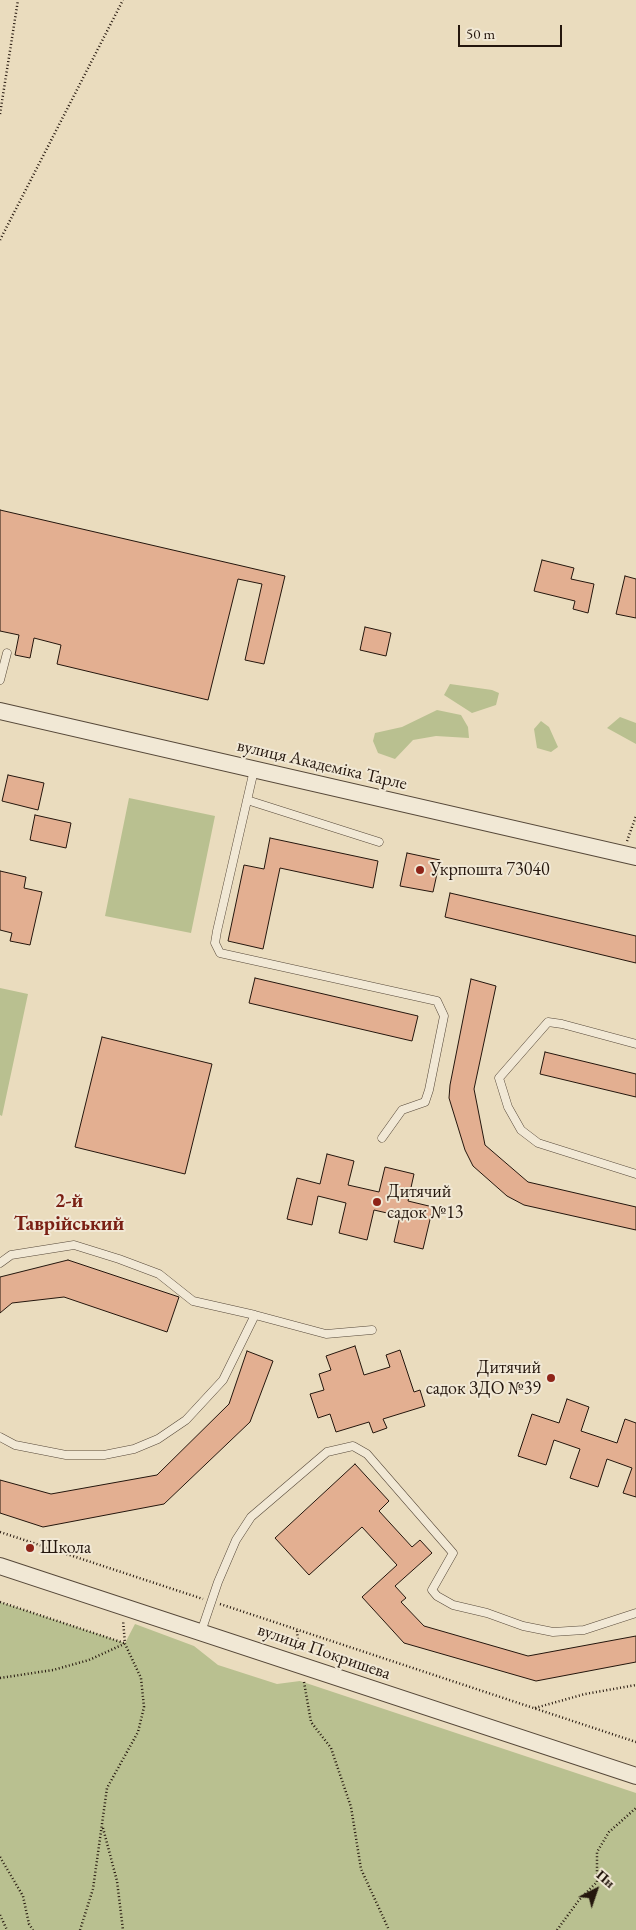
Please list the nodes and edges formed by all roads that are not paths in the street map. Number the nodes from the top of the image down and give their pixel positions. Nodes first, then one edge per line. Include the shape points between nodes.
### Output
1 (7, 653) dead end
2 (0, 680) edge
3 (0, 711) edge
4 (254, 770) junction
5 (247, 800) junction
6 (379, 842) dead end
7 (629, 855) edge
8 (636, 1044) edge
9 (382, 1138) dead end
10 (636, 1174) edge
11 (0, 1263) edge
12 (255, 1315) junction
13 (372, 1330) dead end
14 (0, 1437) edge
15 (0, 1566) edge
16 (636, 1612) edge
17 (201, 1632) junction
18 (636, 1776) edge

1 - 2 lane
3 - 4 street, вулиця Академіка Тарле
4 - 5 lane
4 - 7 street, вулиця Академіка Тарле
5 - 6 lane
5 - 9 lane via 216,931 215,943 220,953 437,1001 444,1016 425,1102 402,1110
8 - 10 lane via 548,1022 499,1078 508,1107 520,1130 538,1143
11 - 12 lane via 12,1255 74,1245 159,1274 192,1301
12 - 13 lane via 326,1334
12 - 14 lane via 223,1380 186,1420 158,1439 134,1449 104,1455 66,1455 16,1445
15 - 17 street, вулиця Покришева
16 - 17 lane via 584,1630 553,1632 453,1605 437,1596 432,1590 453,1553 367,1454 353,1446 328,1452 251,1518 236,1540
17 - 18 street, вулиця Покришева

